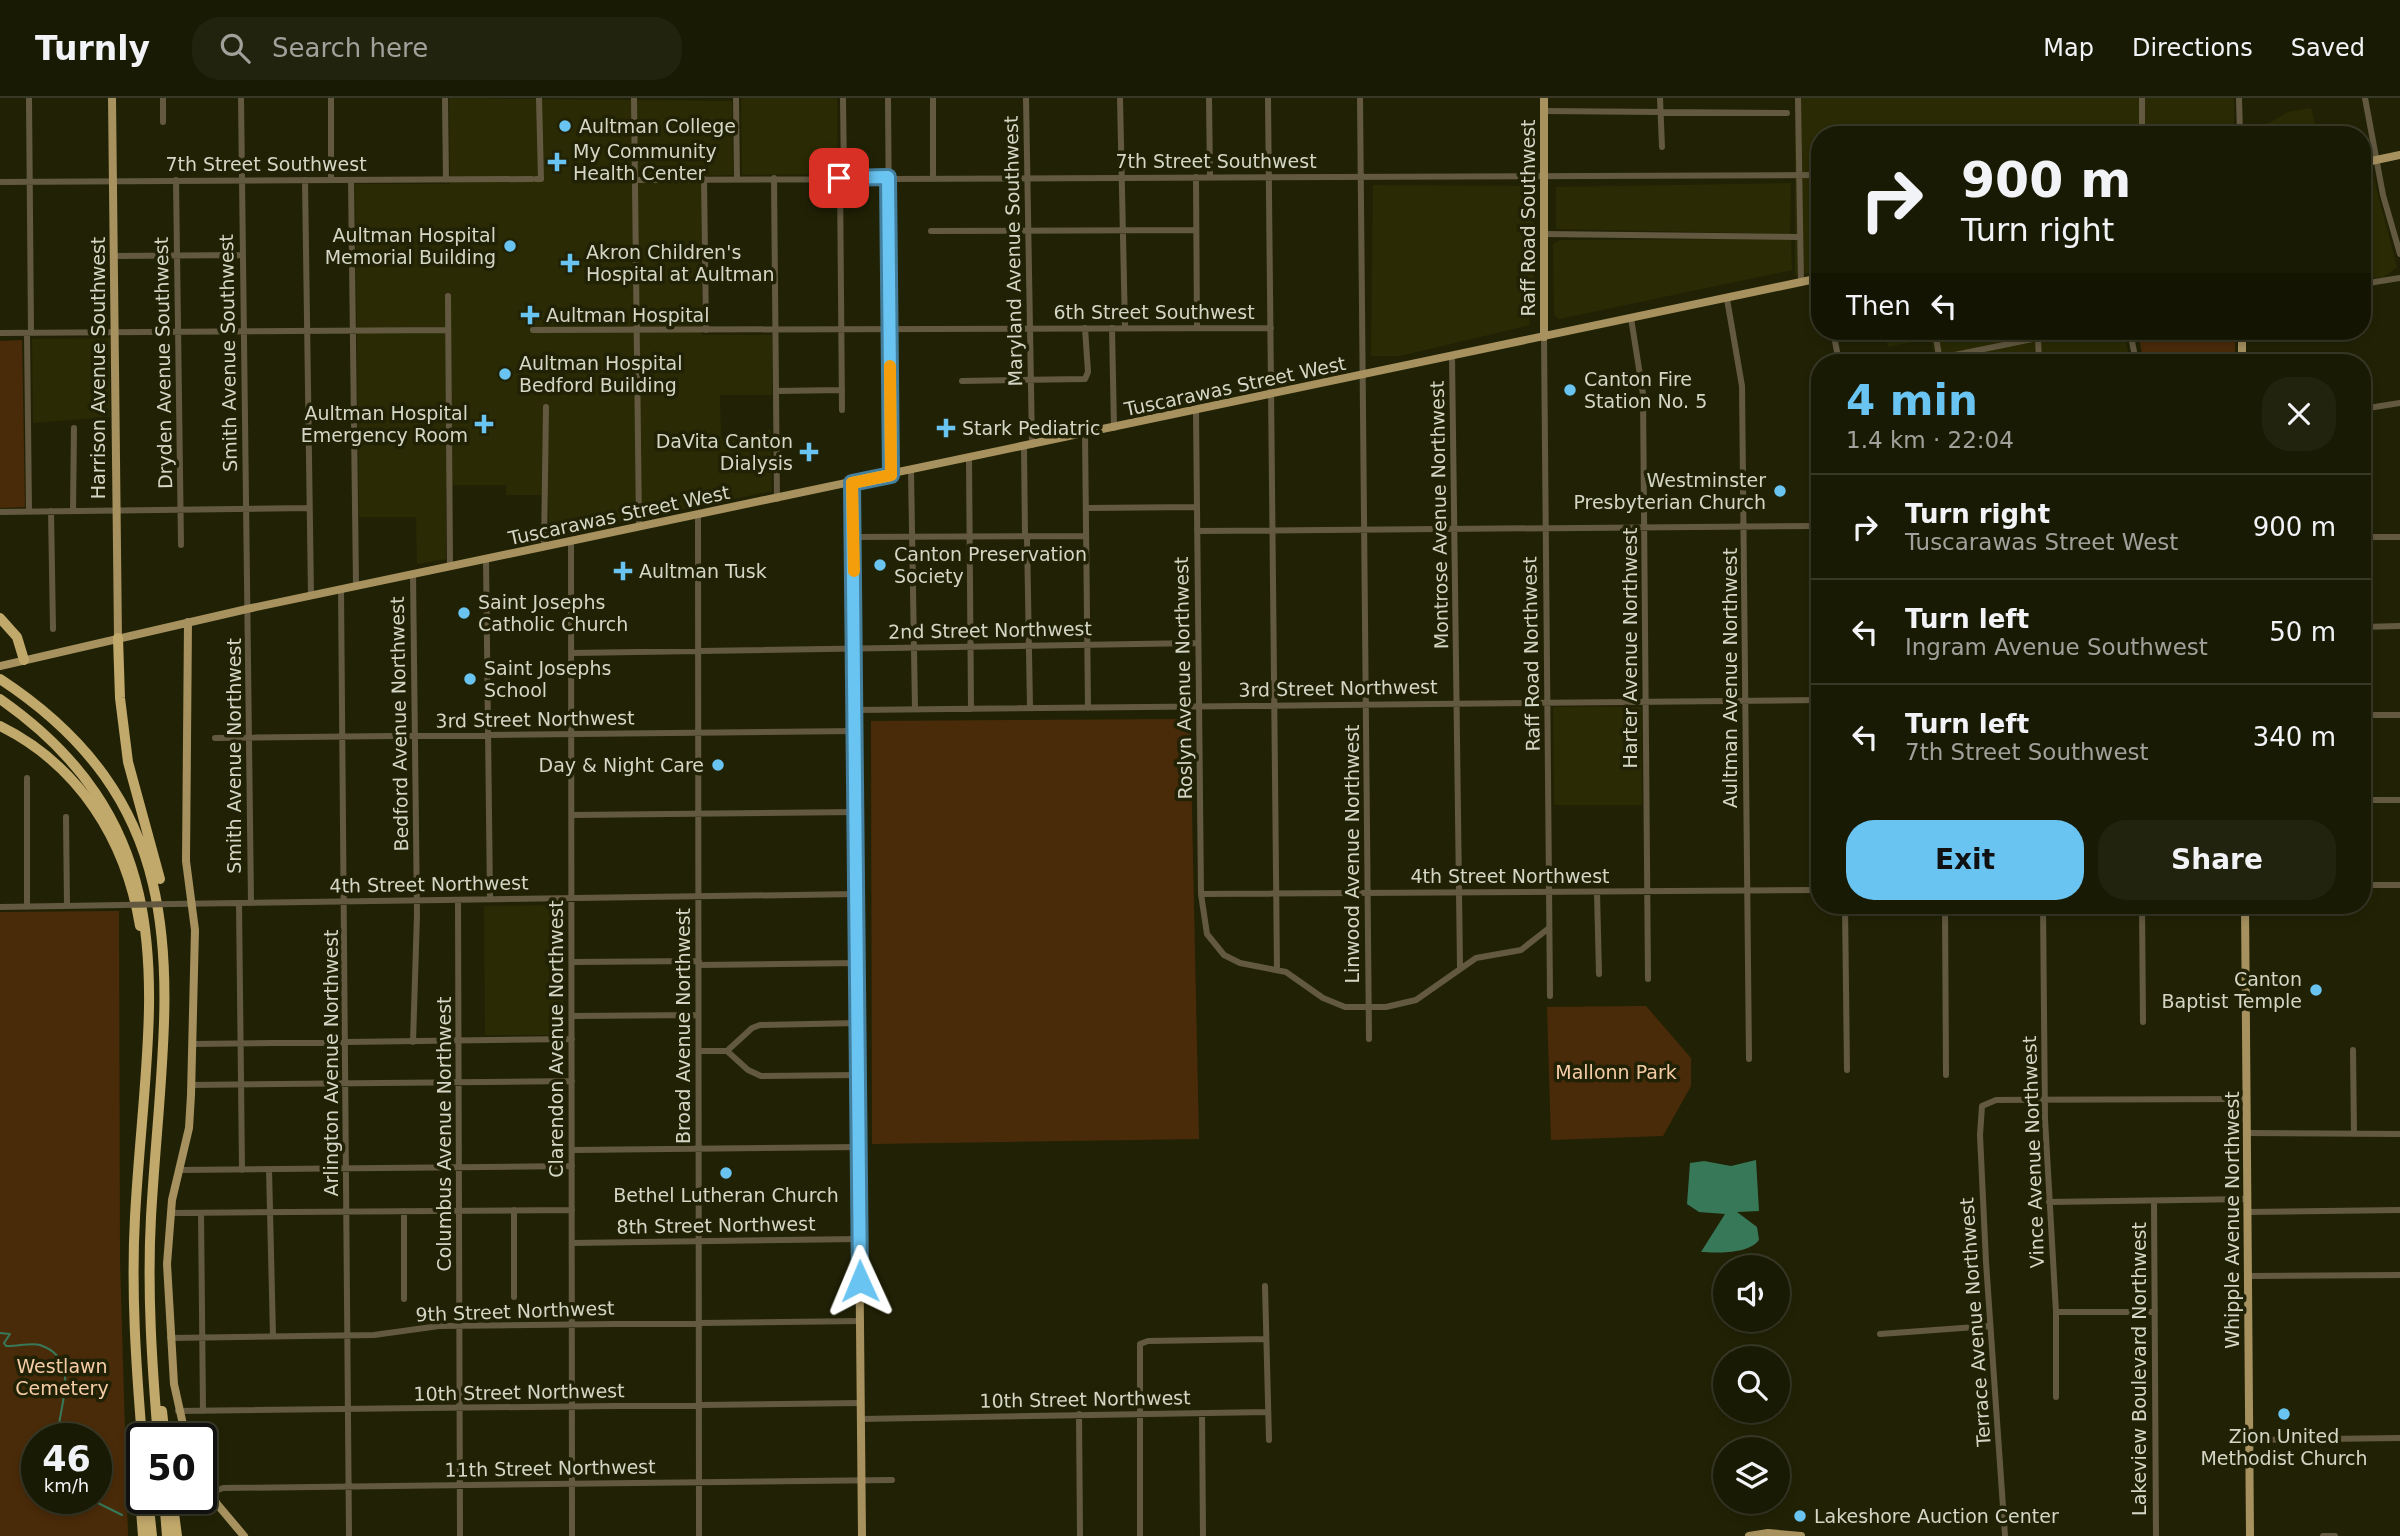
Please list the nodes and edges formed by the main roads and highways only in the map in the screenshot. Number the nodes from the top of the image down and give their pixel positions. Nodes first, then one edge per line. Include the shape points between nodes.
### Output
1 (111, 98) edge
2 (1544, 98) edge
3 (2400, 155) edge
4 (2371, 161) edge
5 (1811, 280) edge
6 (1544, 337) junction
7 (852, 483) junction
8 (0, 618) edge
9 (188, 622) junction
10 (118, 638) junction
11 (24, 660) junction
12 (0, 666) edge
13 (0, 679) edge
14 (0, 699) edge
15 (0, 726) edge
16 (2245, 914) edge
17 (150, 967) junction
18 (164, 1024) junction
19 (151, 1348) junction
20 (139, 1399) junction
21 (141, 1423) edge
22 (157, 1423) edge
23 (163, 1423) edge
24 (182, 1423) edge
25 (217, 1502) edge
26 (150, 1514) edge
27 (165, 1514) edge
28 (174, 1514) edge
29 (143, 1536) edge
30 (152, 1536) edge
31 (167, 1536) edge
32 (177, 1536) edge
33 (244, 1536) edge
34 (862, 1536) edge
35 (1749, 1536) edge
36 (1801, 1536) edge
37 (2250, 1536) edge

1 - 10 main road, Harrison Avenue Southwest
2 - 6 main road, Raff Road Southwest
3 - 4 main road
5 - 6 main road, Tuscarawas Street West
6 - 7 main road, Tuscarawas Street West
7 - 9 main road, Tuscarawas Street West
7 - 34 main road
8 - 11 highway via 17,637
9 - 10 main road, Tuscarawas Street West
9 - 24 main road via 186,861 195,930 191,1085 189,1128 170,1213 167,1264 170,1338
10 - 11 main road, Tuscarawas Street West
10 - 18 highway via 128,762 170,929 171,1003
11 - 12 main road, Tuscarawas Street West
13 - 18 highway via 45,712 81,747 110,783 134,826 152,872 161,916
14 - 17 highway via 62,749 111,816 140,887
15 - 17 highway via 49,756 99,814 131,883
16 - 37 main road, Whipple Avenue Northwest
17 - 20 highway via 134,1250
18 - 19 highway via 150,1230
19 - 22 highway
19 - 23 highway
20 - 21 highway
20 - 29 highway via 135,1429
25 - 33 main road
26 - 30 highway
27 - 31 highway
28 - 32 highway
35 - 36 main road

